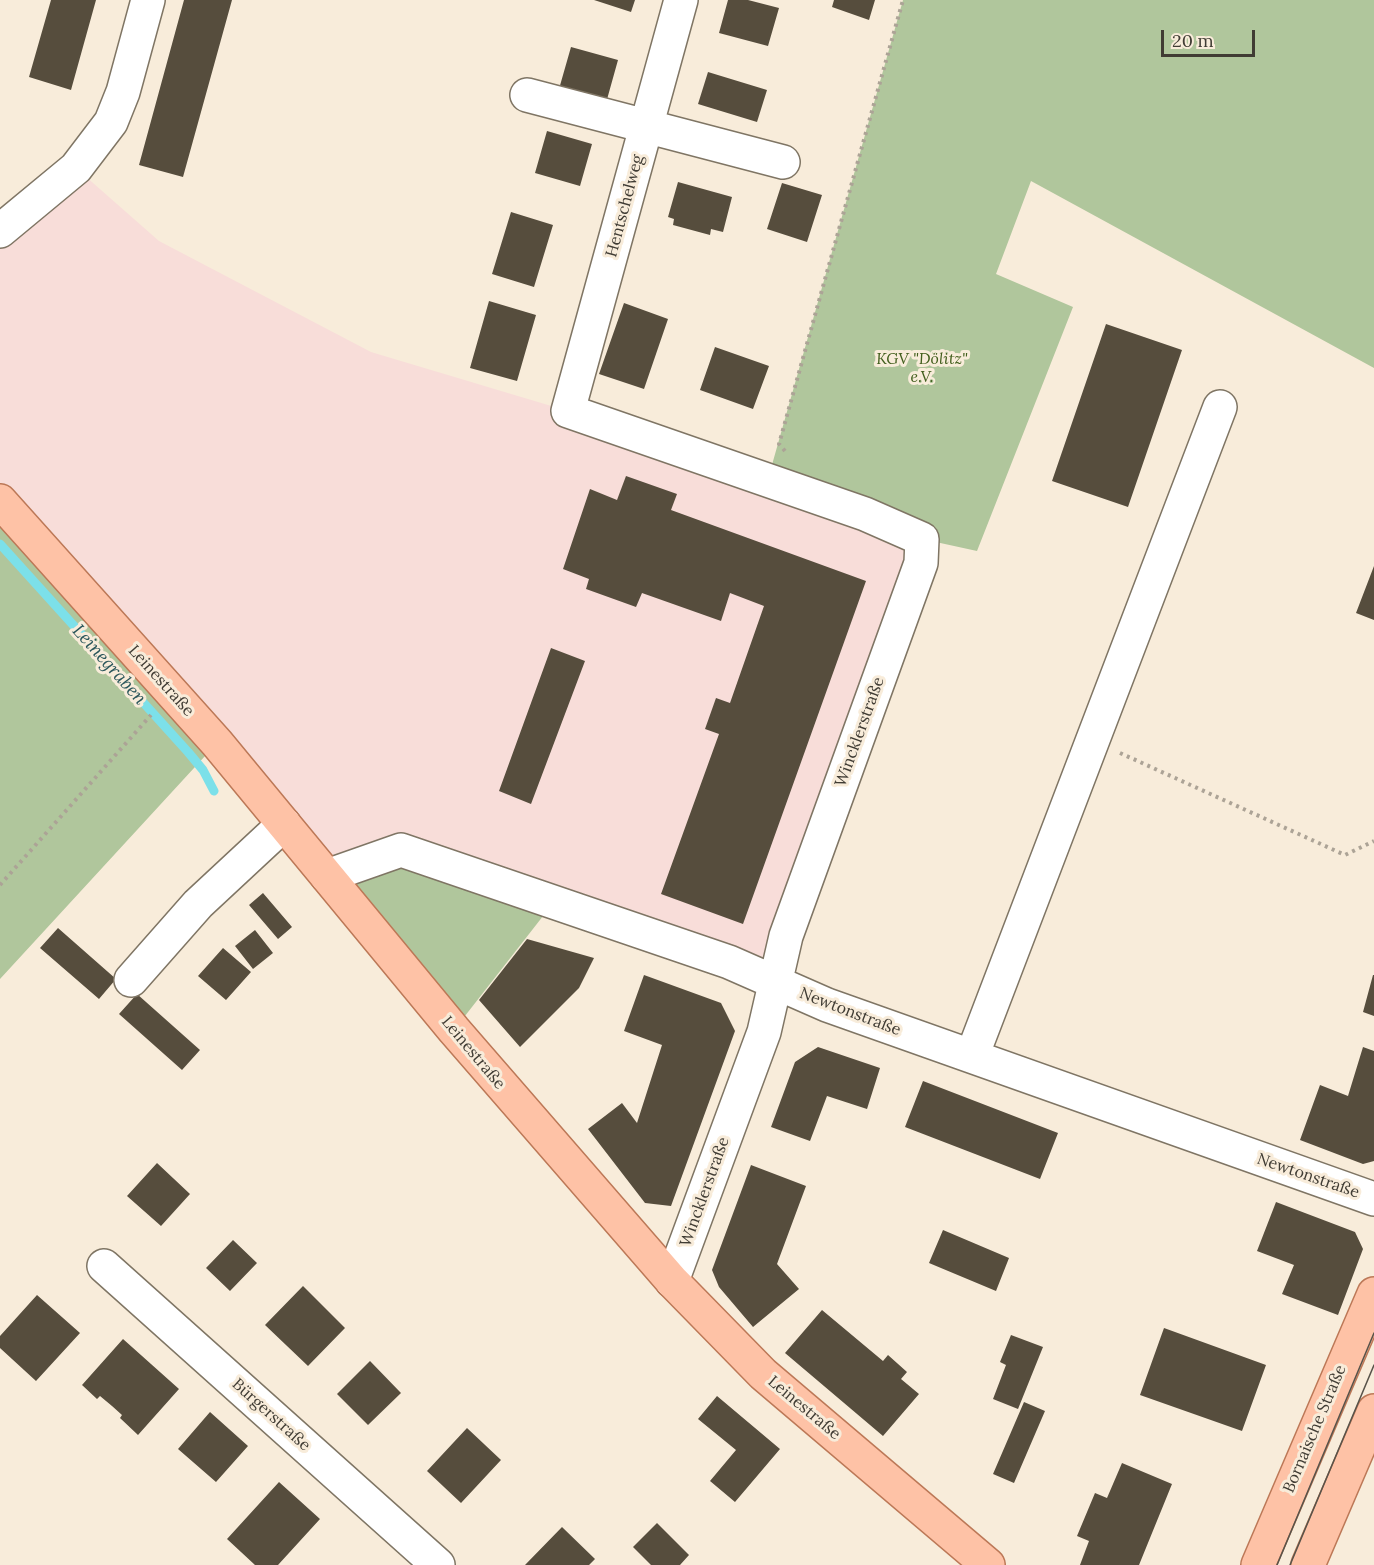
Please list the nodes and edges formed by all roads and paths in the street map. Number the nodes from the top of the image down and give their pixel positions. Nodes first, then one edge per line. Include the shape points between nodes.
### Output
1 (148, 0) edge
2 (681, 0) edge
3 (903, 0) edge
4 (527, 94) dead end
5 (647, 126) junction
6 (783, 162) dead end
7 (0, 231) edge
8 (1220, 407) dead end
9 (568, 411) joint
10 (779, 444) dead end
11 (0, 501) edge
12 (143, 722) dead end
13 (1092, 741) junction
14 (284, 824) junction
15 (1374, 841) edge
16 (327, 876) junction
17 (0, 885) edge
18 (131, 980) dead end
19 (776, 982) junction
20 (972, 1056) junction
21 (1374, 1199) edge
22 (104, 1266) dead end
23 (672, 1281) junction
24 (1374, 1294) edge
25 (1374, 1411) edge
26 (438, 1565) edge
27 (988, 1565) edge
28 (1258, 1565) edge
29 (1308, 1565) edge

1 - 7 street via 111,122 76,168
2 - 5 street, Hentschelweg
3 - 10 path
4 - 5 street
5 - 6 street
5 - 9 street, Hentschelweg
8 - 13 street
9 - 19 street, Wincklerstraße via 865,514 922,538 921,563 786,936
11 - 14 main road, Leinestraße via 217,743
12 - 17 path
13 - 15 path via 1345,855
13 - 20 street
14 - 16 main road, Leinestraße
14 - 18 street via 198,904
16 - 19 street, Newtonstraße via 401,850 729,962
16 - 23 main road, Leinestraße via 461,1039
19 - 20 street, Newtonstraße via 827,1005
19 - 23 street, Wincklerstraße via 765,1032
20 - 21 street, Newtonstraße
22 - 26 street, Bürgerstraße
23 - 27 main road, Leinestraße via 763,1374
24 - 28 main road, Bornaische Straße
25 - 29 main road

